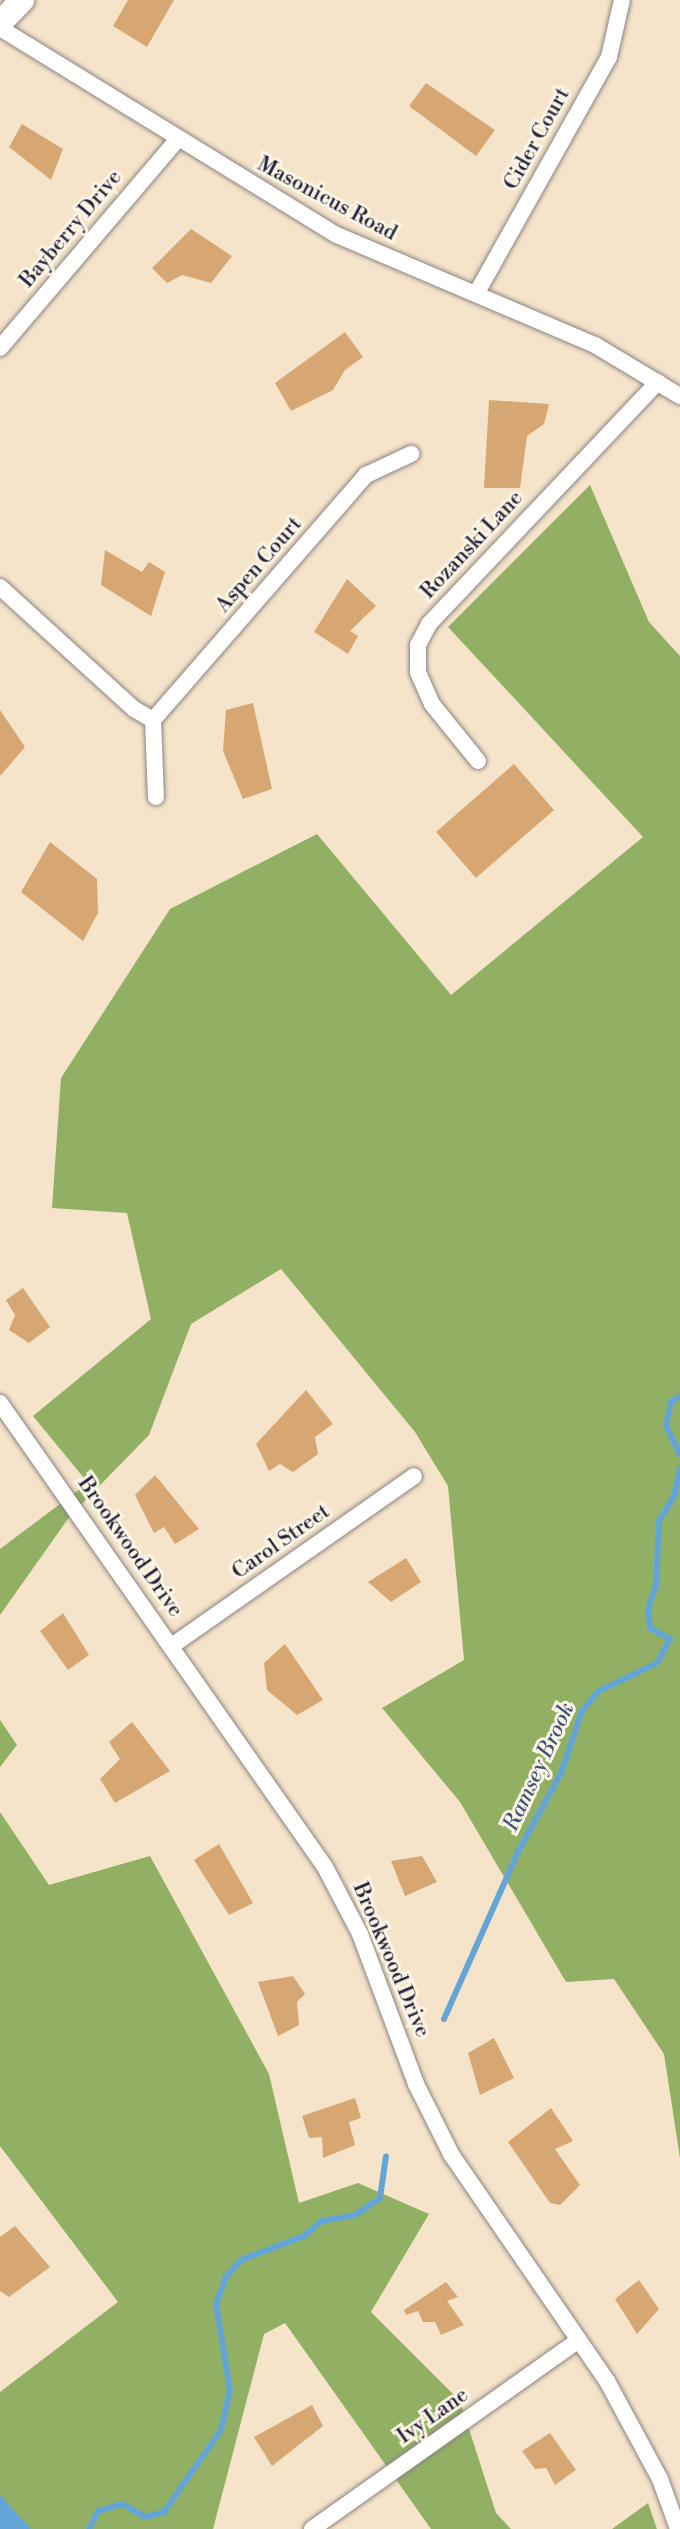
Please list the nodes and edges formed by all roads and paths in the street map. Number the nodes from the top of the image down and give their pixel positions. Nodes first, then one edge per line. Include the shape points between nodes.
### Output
1 (22, 0) edge
2 (622, 0) edge
3 (0, 26) edge
4 (177, 140) junction
5 (476, 294) junction
6 (0, 348) edge
7 (658, 382) junction
8 (680, 396) edge
9 (411, 454) dead end
10 (0, 587) edge
11 (153, 720) junction
12 (478, 761) dead end
13 (156, 797) dead end
14 (0, 1403) edge
15 (414, 1476) dead end
16 (173, 1645) junction
17 (579, 2340) junction
18 (312, 2529) edge
19 (678, 2529) edge

1 - 3 street
2 - 5 street, Cider Court via 609,57
3 - 4 street, Masonicus Road
4 - 5 street, Masonicus Road via 337,235
4 - 6 street, Bayberry Drive
5 - 7 street, Masonicus Road via 595,345
7 - 8 street, Masonicus Road
7 - 12 street, Rozanski Lane via 429,624 418,645 418,672 432,704
9 - 11 street, Aspen Court via 366,476
10 - 11 street via 134,709
11 - 13 street
14 - 16 street, Brookwood Drive
15 - 16 street, Carol Street
16 - 17 street, Brookwood Drive via 325,1867 360,1934 416,2084 451,2154
17 - 18 street, Ivy Lane
17 - 19 street, Brookwood Drive via 637,2432

